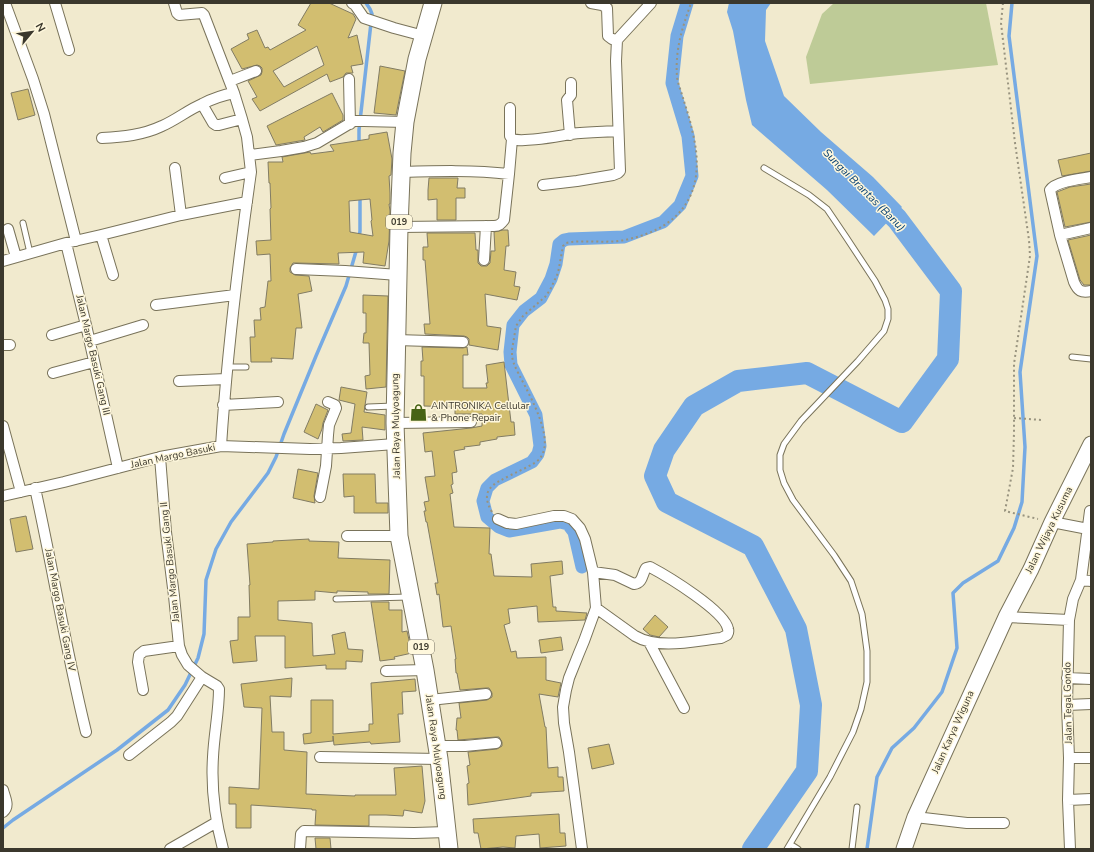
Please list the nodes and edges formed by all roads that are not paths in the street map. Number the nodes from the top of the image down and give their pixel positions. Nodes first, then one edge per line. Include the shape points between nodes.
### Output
1 (5, 3) edge
2 (55, 3) edge
3 (174, 3) edge
4 (352, 3) edge
5 (433, 3) edge
6 (591, 3) edge
7 (651, 3) edge
8 (602, 4) edge
9 (424, 36) junction
10 (617, 40) junction
11 (69, 50) dead end
12 (256, 71) dead end
13 (349, 80) dead end
14 (230, 81) junction
15 (571, 83) dead end
16 (234, 93) junction
17 (202, 104) junction
18 (510, 108) dead end
19 (242, 119) junction
20 (356, 122) junction
21 (405, 122) junction
22 (618, 131) junction
23 (570, 134) junction
24 (102, 138) dead end
25 (512, 138) junction
26 (250, 155) junction
27 (175, 168) dead end
28 (764, 168) dead end
29 (251, 172) junction
30 (402, 172) junction
31 (509, 174) junction
32 (1091, 177) edge
33 (225, 178) dead end
34 (543, 185) dead end
35 (247, 202) junction
36 (181, 215) junction
37 (23, 223) dead end
38 (486, 226) junction
39 (399, 227) junction
40 (1091, 228) edge
41 (8, 229) dead end
42 (1060, 235) junction
43 (101, 236) junction
44 (71, 242) junction
45 (30, 253) junction
46 (16, 257) junction
47 (484, 260) dead end
48 (3, 261) edge
49 (296, 269) dead end
50 (113, 275) dead end
51 (398, 275) junction
52 (1091, 291) edge
53 (235, 295) junction
54 (156, 305) dead end
55 (86, 325) junction
56 (143, 325) dead end
57 (52, 335) dead end
58 (90, 340) junction
59 (396, 340) junction
60 (464, 342) dead end
61 (1072, 357) dead end
62 (1091, 359) edge
63 (94, 362) junction
64 (227, 367) junction
65 (246, 367) dead end
66 (52, 373) dead end
67 (226, 379) junction
68 (179, 381) dead end
69 (278, 402) dead end
70 (328, 402) dead end
71 (223, 405) junction
72 (395, 405) junction
73 (368, 407) dead end
74 (471, 422) dead end
75 (395, 423) junction
76 (3, 426) edge
77 (5, 439) edge
78 (395, 444) junction
79 (1091, 444) edge
80 (221, 446) junction
81 (328, 449) junction
82 (160, 457) junction
83 (118, 468) junction
84 (35, 488) junction
85 (21, 492) junction
86 (3, 496) edge
87 (320, 497) dead end
88 (1090, 511) edge
89 (498, 519) road end
90 (1052, 522) junction
91 (1088, 529) junction
92 (348, 536) dead end
93 (399, 536) junction
94 (593, 572) junction
95 (1086, 580) edge
96 (411, 597) junction
97 (336, 599) dead end
98 (596, 608) junction
99 (1006, 616) junction
100 (1068, 620) junction
101 (649, 642) junction
102 (179, 646) junction
103 (425, 670) junction
104 (386, 671) dead end
105 (201, 676) junction
106 (1067, 678) junction
107 (1091, 679) edge
108 (143, 690) dead end
109 (486, 694) dead end
110 (430, 700) junction
111 (1091, 704) edge
112 (1067, 705) junction
113 (684, 708) dead end
114 (86, 732) dead end
115 (496, 743) dead end
116 (438, 753) junction
117 (129, 755) dead end
118 (320, 757) dead end
119 (1069, 758) junction
120 (1091, 758) edge
121 (3, 790) edge
122 (1091, 799) edge
123 (1068, 800) junction
124 (857, 807) dead end
125 (3, 812) edge
126 (915, 817) junction
127 (217, 822) junction
128 (1004, 823) dead end
129 (447, 832) junction
130 (789, 847) edge
131 (170, 849) edge
132 (222, 849) edge
133 (300, 849) edge
134 (449, 849) edge
135 (582, 849) edge
136 (798, 849) edge
137 (852, 849) edge
138 (904, 849) edge
139 (1070, 849) edge

1 - 44 street, Jalan Margo Basuki Gang III via 44,114
2 - 11 street
3 - 14 street via 180,15 204,14
4 - 9 street via 364,18
5 - 9 main road, Jalan Raya Mulyoagung / 019
6 - 8 street
7 - 10 street
8 - 10 street via 607,8 608,36
9 - 21 main road, Jalan Raya Mulyoagung / 019
10 - 22 street
12 - 14 street
13 - 20 street
14 - 16 street
15 - 23 street via 571,95 567,100
16 - 17 street
16 - 19 street
17 - 19 street via 216,125
17 - 24 street via 144,133
18 - 25 street
19 - 26 street
20 - 21 street
20 - 26 street via 317,143
21 - 30 main road, Jalan Raya Mulyoagung / 019
22 - 23 street
22 - 34 street via 618,173
23 - 25 street via 528,140
25 - 31 street
26 - 29 street
27 - 36 street
28 - 130 lane via 827,209 875,281 888,309 884,331 801,421 784,444 780,455 780,470 793,500 851,581 862,614 867,651 867,682 853,732
29 - 33 street
29 - 35 street
30 - 31 street
30 - 39 main road, Jalan Raya Mulyoagung / 019
31 - 38 street via 504,220 498,226
32 - 42 street via 1051,187
35 - 36 street
35 - 53 street
36 - 43 street
37 - 45 lane
38 - 39 street
38 - 47 street
39 - 51 main road, Jalan Raya Mulyoagung / 019
40 - 42 street
41 - 46 street
42 - 52 street via 1076,288 1084,292
43 - 44 street
43 - 50 street
44 - 45 street
44 - 55 street, Jalan Margo Basuki Gang III
45 - 46 street
46 - 48 street
49 - 51 street
51 - 59 main road, Jalan Raya Mulyoagung / 019
53 - 54 street
53 - 64 street
55 - 57 street
55 - 58 street, Jalan Margo Basuki Gang III
56 - 58 street
58 - 63 street, Jalan Margo Basuki Gang III
59 - 60 street
59 - 72 main road, Jalan Raya Mulyoagung / 019
61 - 62 lane
63 - 66 street
63 - 83 street, Jalan Margo Basuki Gang III
64 - 65 lane
64 - 67 street
67 - 68 street
67 - 71 street
69 - 71 street
70 - 81 street via 336,408 329,425
71 - 80 street
72 - 73 lane
72 - 75 main road, Jalan Raya Mulyoagung / 019
74 - 75 street
75 - 78 main road, Jalan Raya Mulyoagung / 019
76 - 77 street
77 - 85 street
78 - 81 street, Jalan Margo Basuki
78 - 93 main road, Jalan Raya Mulyoagung / 019
79 - 90 main road, Jalan Wijaya Kusuma
80 - 81 street, Jalan Margo Basuki
80 - 82 street, Jalan Margo Basuki
81 - 87 street
82 - 83 street, Jalan Margo Basuki
82 - 102 street, Jalan Margo Basuki Gang II
83 - 84 street, Jalan Margo Basuki
84 - 85 street, Jalan Margo Basuki
84 - 114 street, Jalan Margo Basuki Gang IV
85 - 86 street, Jalan Margo Basuki
88 - 91 street, Jalan Tegal Gondo
89 - 94 street via 516,524 554,516 572,519 585,539
90 - 91 street
90 - 99 main road, Jalan Wijaya Kusuma
91 - 95 street, Jalan Tegal Gondo
92 - 93 street
93 - 96 main road, Jalan Raya Mulyoagung / 019
94 - 98 street
94 - 101 street via 614,575 637,584 641,581 646,568 650,567 666,575 711,608 728,628 727,635 721,638 668,644
95 - 100 street, Jalan Tegal Gondo via 1073,599
96 - 97 lane
96 - 103 main road, Jalan Raya Mulyoagung / 019
98 - 101 street via 641,640
98 - 135 street via 569,678 562,706
99 - 100 street
99 - 126 main road, Jalan Karya Wiguna
100 - 106 street, Jalan Tegal Gondo
101 - 113 street
102 - 105 street, Jalan Margo Basuki Gang II via 188,665
102 - 108 street via 144,651 139,655
103 - 104 street
103 - 110 main road, Jalan Raya Mulyoagung / 019
105 - 117 street via 172,722
105 - 127 street via 219,689 213,758 213,797
106 - 107 street
106 - 112 street, Jalan Tegal Gondo
109 - 110 street
110 - 116 main road, Jalan Raya Mulyoagung / 019
111 - 112 street
112 - 119 street, Jalan Tegal Gondo
115 - 116 street via 465,746
116 - 118 street
116 - 129 main road, Jalan Raya Mulyoagung / 019
119 - 120 street
119 - 123 street, Jalan Tegal Gondo
121 - 125 street via 7,805
122 - 123 street
123 - 139 street, Jalan Tegal Gondo
124 - 137 lane
126 - 128 street via 967,823
126 - 138 main road, Jalan Karya Wiguna
127 - 131 street
127 - 132 street
129 - 133 street via 304,831 301,834
129 - 134 main road, Jalan Raya Mulyoagung / 019
130 - 136 lane

